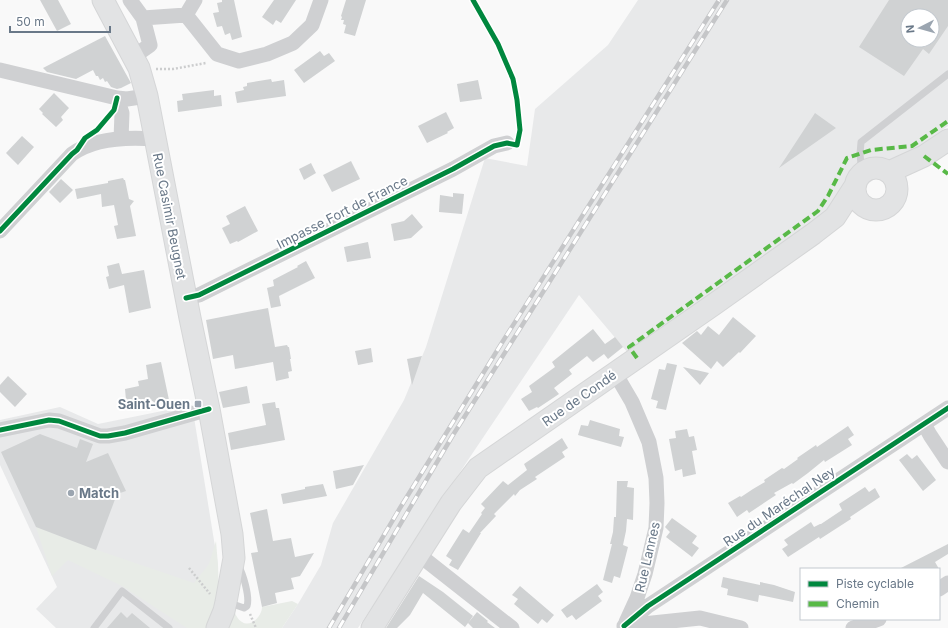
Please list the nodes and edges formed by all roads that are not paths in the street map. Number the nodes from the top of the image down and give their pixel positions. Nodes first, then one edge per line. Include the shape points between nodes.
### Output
1 (103, 0) edge
2 (130, 0) edge
3 (195, 0) edge
4 (321, 0) edge
5 (186, 15) junction
6 (143, 18) junction
7 (136, 62) junction
8 (0, 70) edge
9 (948, 74) edge
10 (147, 96) junction
11 (117, 98) junction
12 (120, 139) junction
13 (155, 139) junction
14 (948, 140) edge
15 (507, 143) dead end
16 (893, 178) junction
17 (858, 180) junction
18 (867, 208) junction
19 (836, 217) junction
20 (0, 231) edge
21 (186, 298) junction
22 (615, 373) junction
23 (948, 408) edge
24 (209, 409) junction
25 (924, 424) junction
26 (0, 430) edge
27 (948, 462) edge
28 (418, 554) junction
29 (234, 558) junction
30 (222, 613) edge
31 (876, 620) edge
32 (165, 627) edge
33 (623, 627) edge
34 (94, 628) edge
35 (372, 628) edge
36 (512, 628) edge
37 (741, 628) edge
38 (853, 628) edge

1 - 7 main road, Rue Casimir Beugnet
2 - 6 street
3 - 5 street
4 - 5 street via 312,25 293,43 268,54 239,60 217,54
5 - 6 street
6 - 7 street via 150,46
7 - 10 main road, Rue Casimir Beugnet
8 - 11 street
9 - 17 lane via 861,142
10 - 11 street
10 - 13 main road, Rue Casimir Beugnet
11 - 12 street via 122,113
12 - 13 street
12 - 20 street via 96,143 77,150
13 - 21 main road, Rue Casimir Beugnet
14 - 16 main road
15 - 21 street, Impasse Fort de France via 494,146 200,295
16 - 17 main road via 882,169 875,168 868,170
16 - 18 main road via 897,192 892,204 880,210
17 - 18 main road via 855,193 857,199
17 - 19 main road, Rue de Condé
18 - 19 main road, Rue de Condé
19 - 22 main road, Rue de Condé
21 - 24 main road, Rue Casimir Beugnet
22 - 28 main road, Rue de Condé via 478,468 451,503
22 - 33 street, Rue Lannes via 632,402 649,442 656,478 657,503 656,528 645,574
23 - 25 street, Rue du Maréchal Ney
24 - 26 street via 108,436 100,436 59,421 49,420
24 - 29 main road, Rue Casimir Beugnet via 231,527
25 - 27 street
25 - 33 street, Rue du Maréchal Ney via 653,602
28 - 35 main road, Rue de Condé
28 - 36 street
29 - 30 main road, Rue Casimir Beugnet
29 - 30 lane via 242,571 249,602 244,608
31 - 38 street
32 - 34 lane via 122,591
33 - 37 street via 700,618

